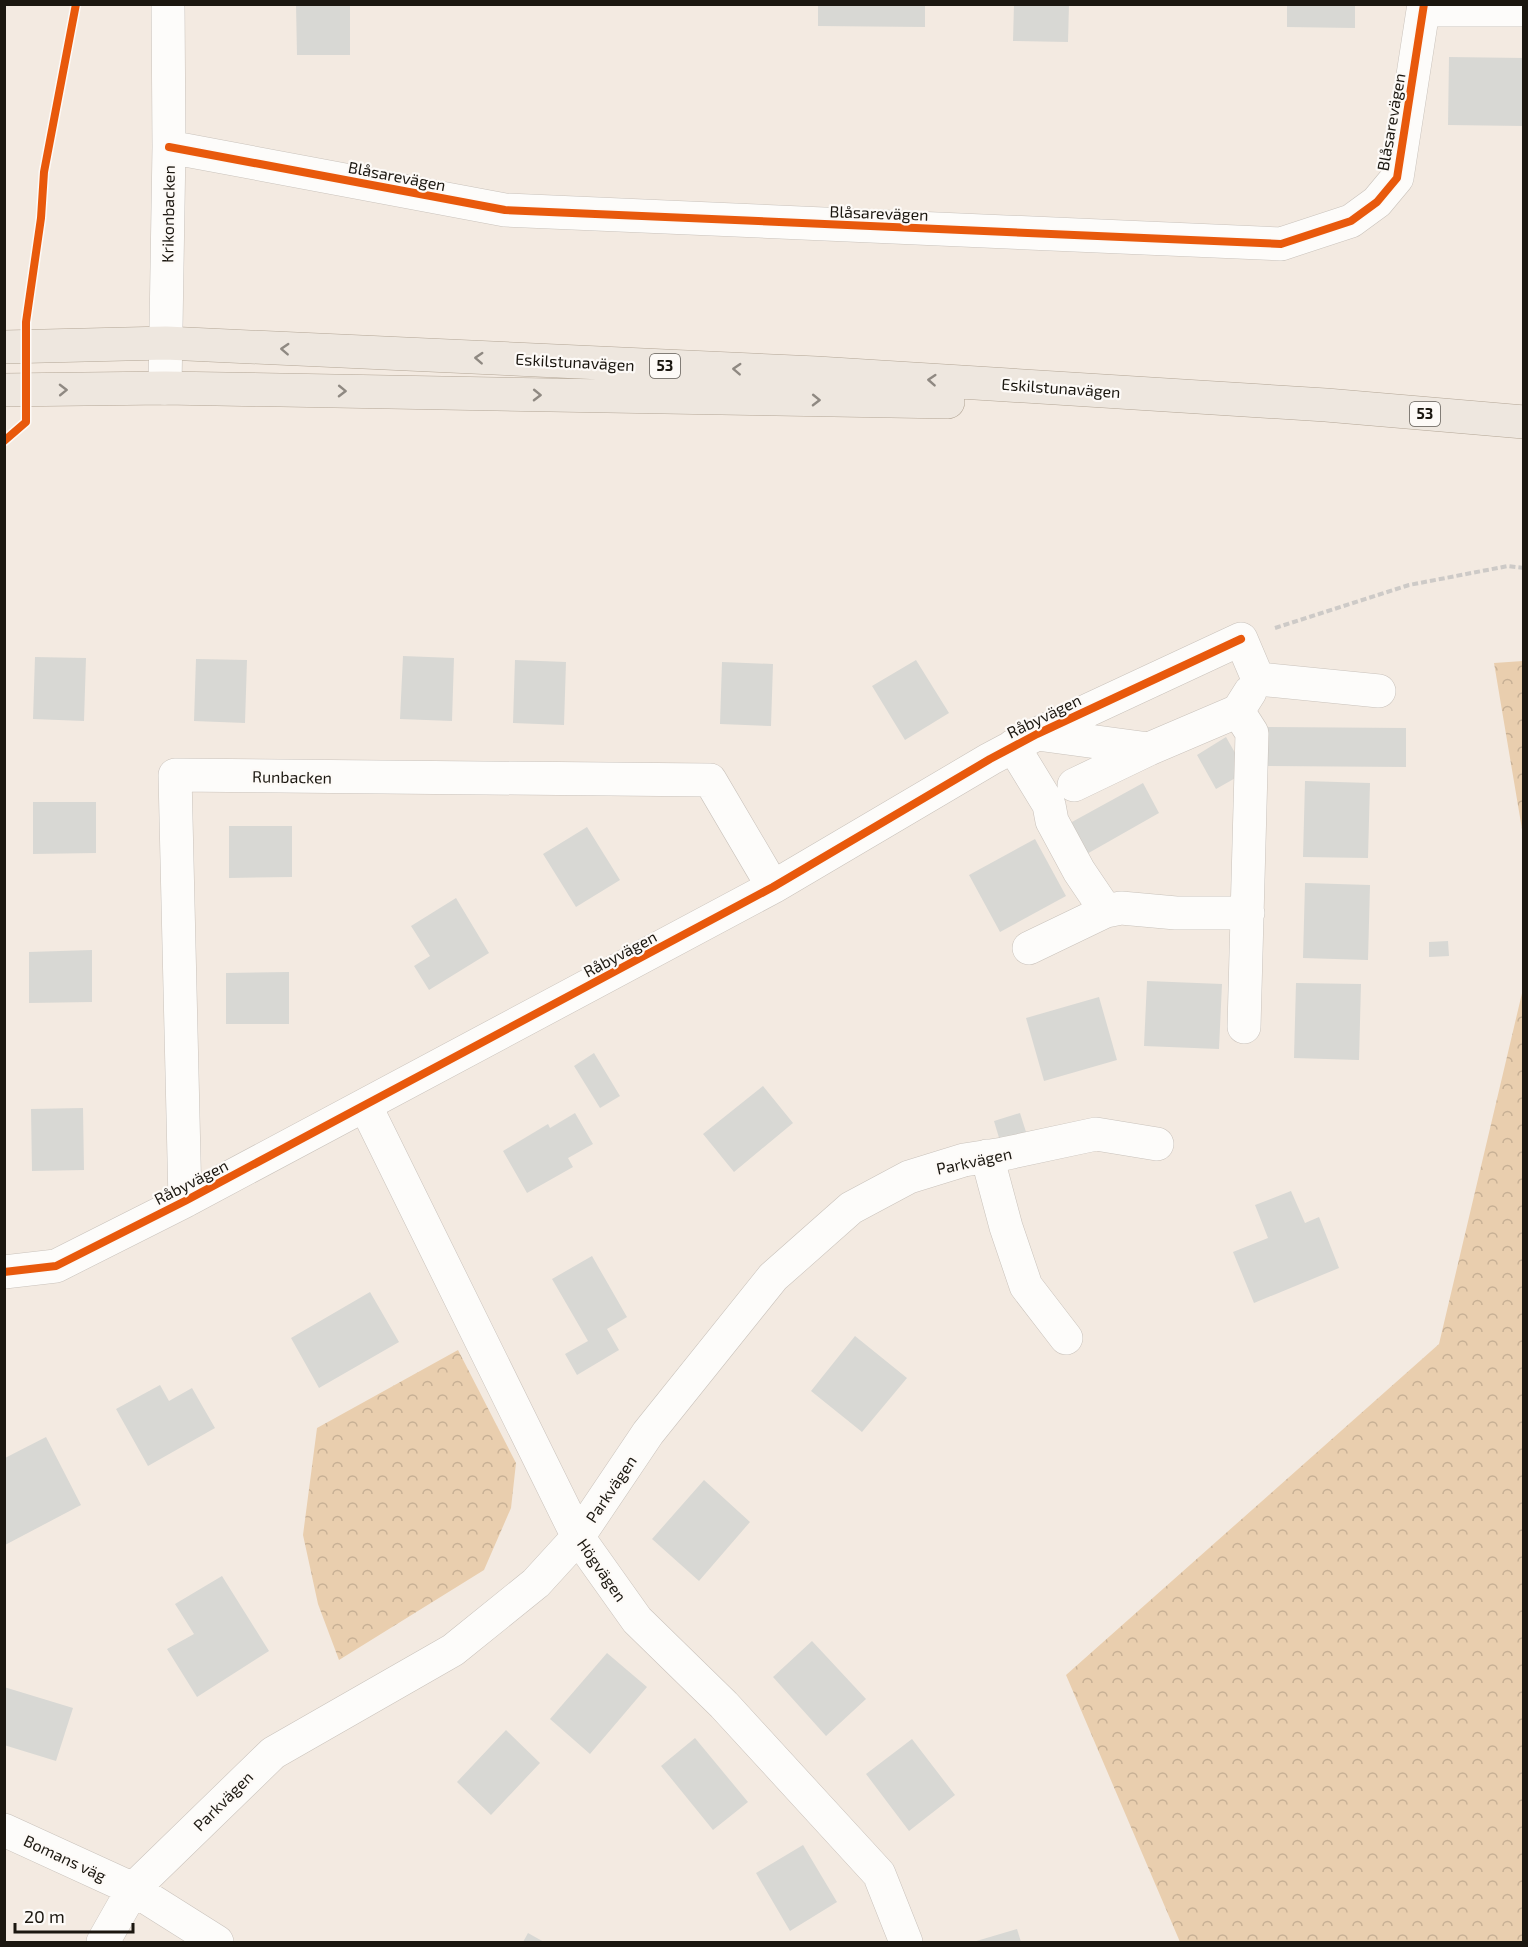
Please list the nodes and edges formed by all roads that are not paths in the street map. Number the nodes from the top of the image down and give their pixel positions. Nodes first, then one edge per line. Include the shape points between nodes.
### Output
1 (168, 4) edge
2 (1424, 7) edge
3 (1524, 10) edge
4 (169, 147) junction
5 (166, 343) junction
6 (4, 347) edge
7 (165, 388) junction
8 (4, 390) edge
9 (1326, 405) junction
10 (1524, 422) edge
11 (1258, 679) junction
12 (1379, 691) dead end
13 (1238, 711) junction
14 (1025, 740) junction
15 (1149, 749) junction
16 (1074, 785) dead end
17 (774, 887) junction
18 (1106, 911) junction
19 (1248, 913) junction
20 (1029, 948) dead end
21 (1244, 1027) dead end
22 (365, 1105) junction
23 (1157, 1144) dead end
24 (987, 1156) junction
25 (185, 1201) junction
26 (4, 1272) edge
27 (1066, 1338) dead end
28 (578, 1537) junction
29 (4, 1830) edge
30 (134, 1889) junction
31 (103, 1942) edge
32 (217, 1942) edge
33 (906, 1942) edge

1 - 4 street, Krikonbacken
2 - 3 street, Blåsarevägen
2 - 4 street, Blåsarevägen via 1397,178 1377,202 1350,221 1281,243 505,210
4 - 5 street, Krikonbacken
5 - 6 main road, Eskilstunavägen / 53
5 - 7 street, Krikonbacken
9 -> 5 main road, Eskilstunavägen / 53 via 817,373
8 -> 7 main road, Eskilstunavägen / 53
7 -> 9 main road, Eskilstunavägen / 53 via 843,401
9 - 10 main road, Eskilstunavägen / 53
11 - 12 street
11 - 13 street
11 - 14 street, Råbyvägen via 1241,639
13 - 15 street
13 - 19 street via 1252,733
14 - 15 street
14 - 17 street, Råbyvägen
14 - 18 street via 1052,822
15 - 16 street
17 - 22 street, Råbyvägen
17 - 25 street, Runbacken via 710,780 175,776
18 - 19 street via 1121,908 1176,914
18 - 20 street
19 - 21 street
22 - 25 street, Råbyvägen
22 - 28 street, Högvägen
23 - 24 street, Parkvägen via 1096,1134
24 - 27 street via 1026,1286
24 - 28 street, Parkvägen via 909,1177 851,1208 773,1277 648,1433
25 - 26 street, Råbyvägen via 56,1266
28 - 30 street, Parkvägen via 536,1583 453,1650 273,1753
28 - 33 street, Högvägen via 637,1620 724,1705 879,1874
29 - 30 street, Bomans väg
30 - 31 street, Parkvägen
30 - 32 street, Bomans väg

